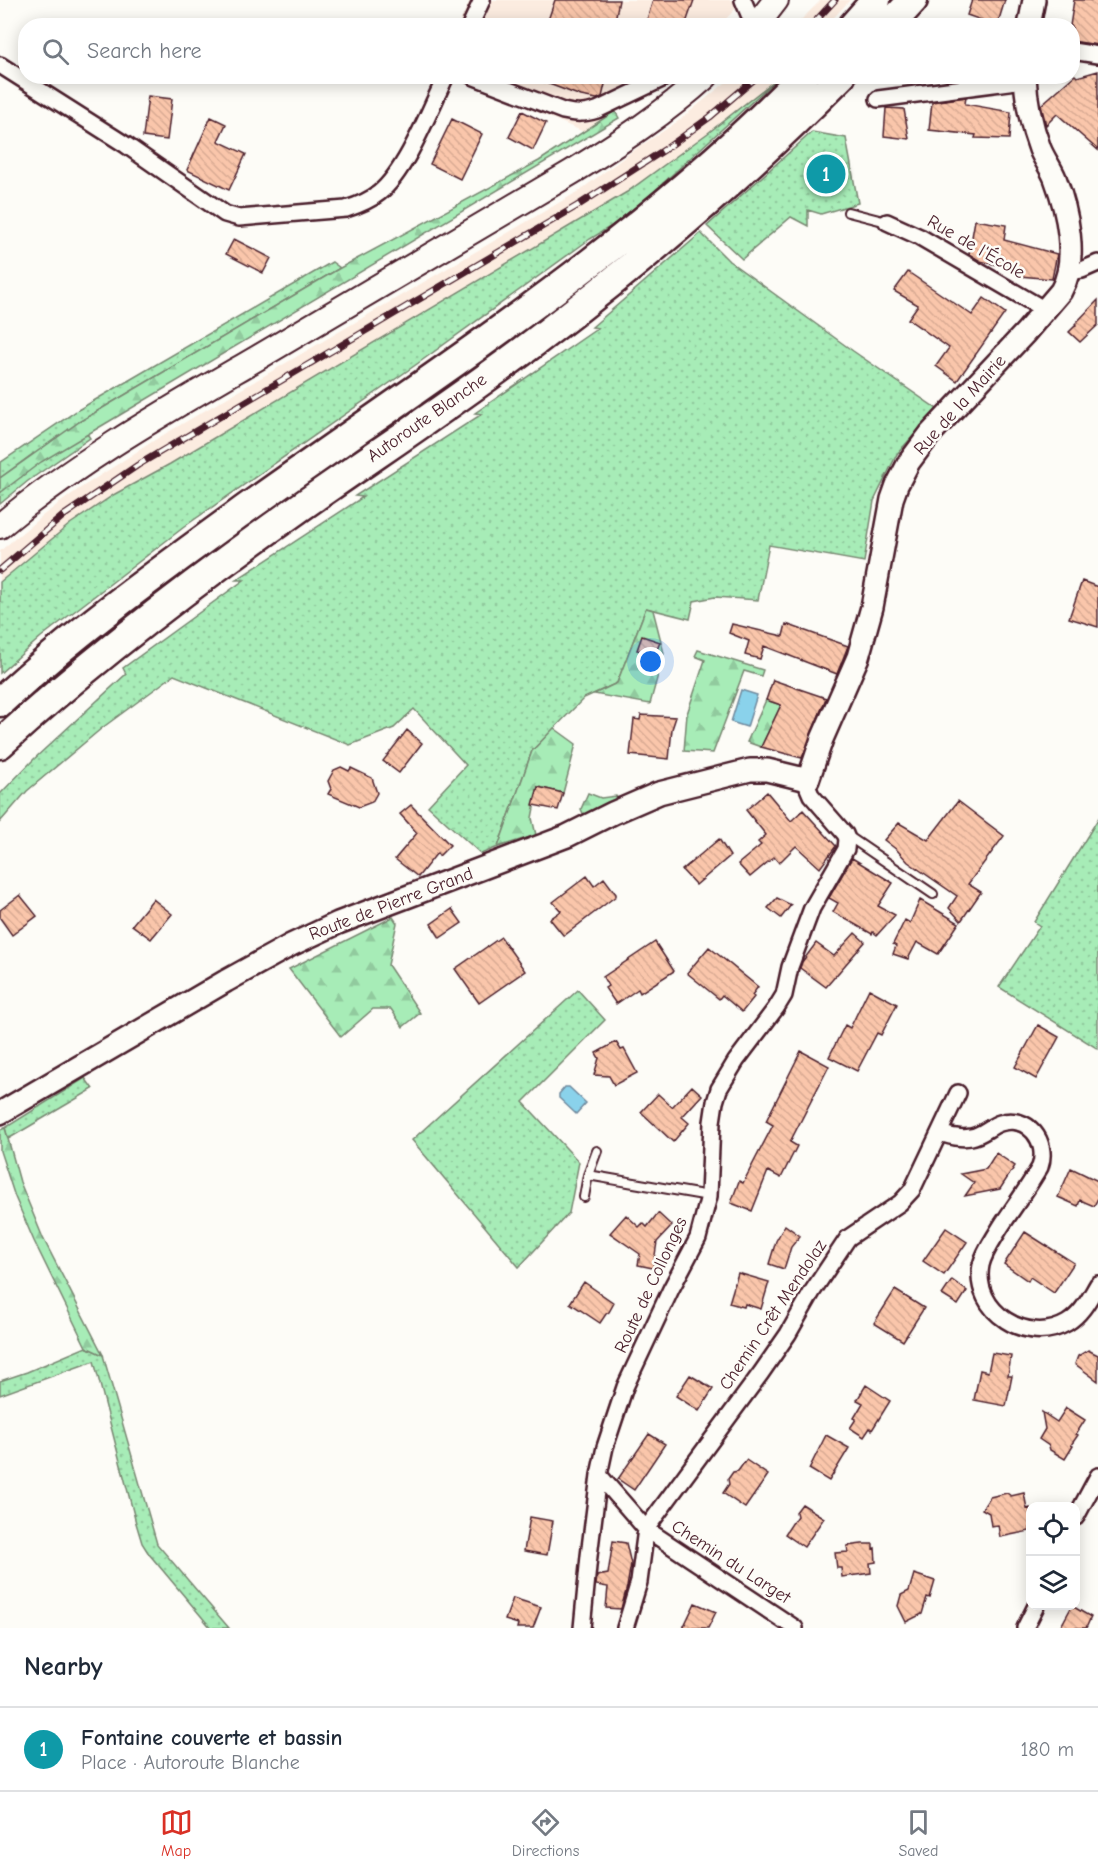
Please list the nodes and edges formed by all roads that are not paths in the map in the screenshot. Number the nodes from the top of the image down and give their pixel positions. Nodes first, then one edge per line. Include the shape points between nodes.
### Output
1 (482, 0) edge
2 (743, 0) edge
3 (776, 0) edge
4 (876, 0) edge
5 (913, 0) edge
6 (1034, 0) edge
7 (474, 18) edge
8 (751, 18) edge
9 (761, 18) edge
10 (860, 18) edge
11 (896, 18) edge
12 (1031, 18) edge
13 (1080, 52) edge
14 (1098, 55) edge
15 (0, 65) edge
16 (18, 76) edge
17 (30, 84) edge
18 (442, 84) edge
19 (493, 84) edge
20 (652, 84) edge
21 (697, 84) edge
22 (795, 84) edge
23 (833, 84) edge
24 (983, 84) edge
25 (1025, 84) edge
26 (878, 99) dead end
27 (848, 212) dead end
28 (886, 222) joint
29 (1098, 263) edge
30 (1067, 272) junction
31 (1045, 310) junction
32 (0, 526) edge
33 (0, 702) edge
34 (0, 744) edge
35 (808, 780) junction
36 (846, 839) junction
37 (933, 894) dead end
38 (958, 1093) dead end
39 (0, 1113) edge
40 (939, 1133) junction
41 (597, 1151) dead end
42 (588, 1175) junction
43 (709, 1196) junction
44 (584, 1197) dead end
45 (1098, 1284) edge
46 (599, 1475) junction
47 (1098, 1476) edge
48 (1080, 1510) edge
49 (646, 1529) junction
50 (1034, 1610) edge
51 (582, 1628) edge
52 (625, 1628) edge
53 (795, 1628) edge
54 (1025, 1628) edge

1 - 7 street
2 - 8 street
3 - 9 main road
4 - 10 highway
5 - 11 highway
6 - 12 street
13 - 14 street
15 - 16 street
17 - 18 street via 225,214 239,218 346,208 371,199 398,173
19 - 20 street via 578,114 597,110
21 - 32 main road via 626,138 572,172 113,445
22 - 33 highway, Autoroute Blanche via 646,219 518,317 180,556
23 - 34 highway, Autoroute Blanche via 750,165 626,271 547,333 189,587 93,662
24 - 26 street
25 - 30 street, Rue de la Mairie via 1032,126 1055,177 1069,234
27 - 28 lane
28 - 31 street, Rue de l'École via 920,237
29 - 30 street
30 - 31 street, Rue de la Mairie via 1061,291
31 - 35 street, Rue de la Mairie via 930,434 902,475 888,515 872,607 858,657
35 - 36 street via 811,795
35 - 39 street, Route de Pierre Grand via 750,770 659,793 567,836 338,923 235,976
36 - 37 lane
36 - 43 street, Route de Collonges via 846,849 812,908 784,995 719,1089 712,1122
38 - 40 street, Chemin Crêt Mendolaz
40 - 45 street via 974,1136 1009,1121 1028,1126 1041,1142 1040,1167 981,1264 983,1290 995,1312 1015,1326 1047,1330 1079,1314
40 - 49 street, Chemin Crêt Mendolaz via 907,1197 848,1238 761,1373
41 - 42 lane
42 - 43 lane
42 - 44 lane
43 - 46 street, Route de Collonges via 698,1238 625,1387
46 - 49 street, Chemin du Larget
46 - 51 street, Route de Collonges
47 - 48 street
49 - 52 street, Chemin du Larget via 639,1582
49 - 53 street, Chemin du Larget
50 - 54 street

